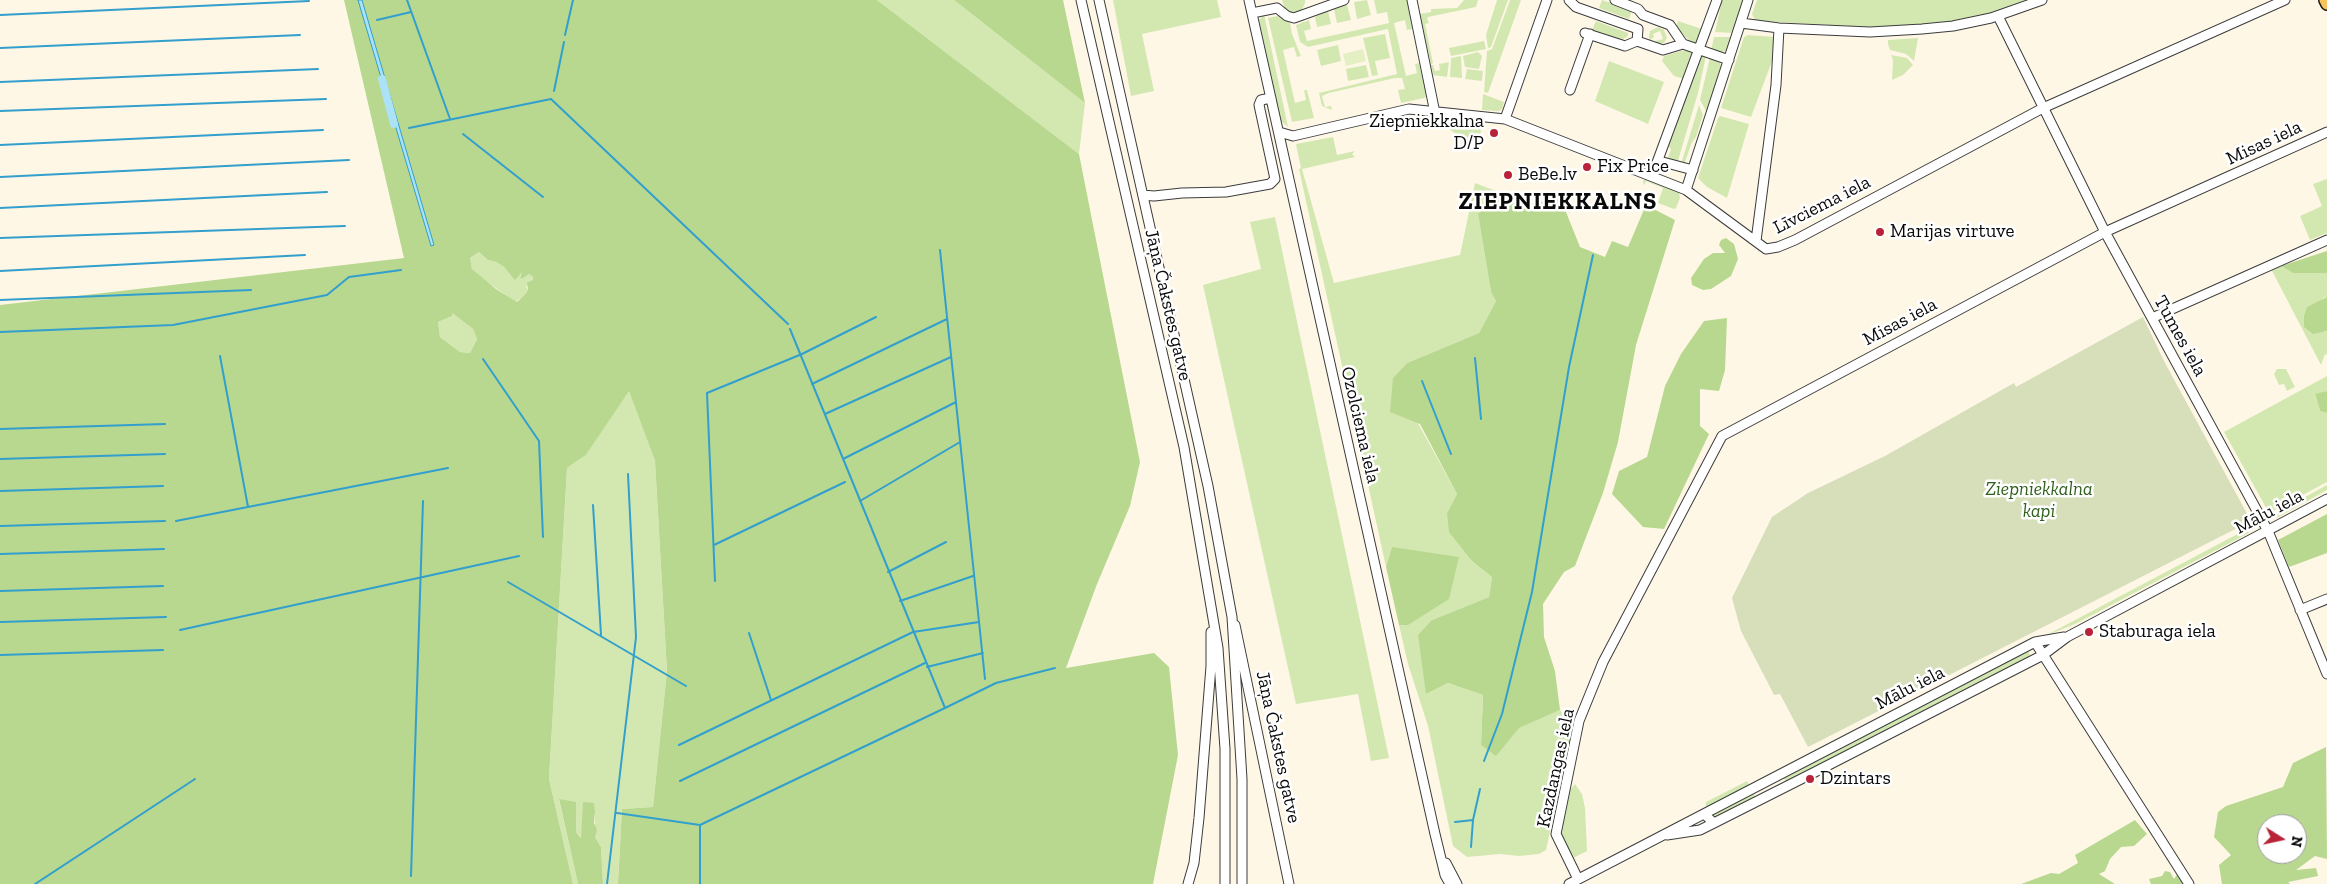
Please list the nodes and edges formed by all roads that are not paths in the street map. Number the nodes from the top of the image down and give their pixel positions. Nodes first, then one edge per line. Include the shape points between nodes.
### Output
1 (1082, 0) edge
2 (1099, 0) edge
3 (1249, 0) edge
4 (1344, 0) edge
5 (1412, 0) edge
6 (1547, 0) edge
7 (1569, 0) edge
8 (1615, 0) edge
9 (1717, 0) edge
10 (1748, 0) edge
11 (2042, 0) edge
12 (2284, 0) edge
13 (2325, 0) edge
14 (1626, 2) edge
15 (1278, 4) edge
16 (2327, 4) edge
17 (1252, 13) junction
18 (1643, 15) junction
19 (1998, 16) junction
20 (1741, 23) junction
21 (1638, 28) junction
22 (1779, 28) junction
23 (1637, 41) junction
24 (1683, 44) junction
25 (1698, 50) junction
26 (1729, 60) junction
27 (1570, 90) dead end
28 (1271, 98) junction
29 (2043, 108) junction
30 (1435, 113) junction
31 (1504, 118) junction
32 (1279, 132) junction
33 (2327, 132) edge
34 (1659, 161) junction
35 (1693, 170) junction
36 (1652, 176) junction
37 (1686, 190) junction
38 (1143, 195) junction
39 (2105, 232) junction
40 (2327, 240) edge
41 (1756, 242) junction
42 (2152, 318) junction
43 (2327, 500) edge
44 (2268, 531) junction
45 (2327, 599) edge
46 (2300, 610) junction
47 (1232, 617) junction
48 (1212, 620) junction
49 (2067, 637) junction
50 (2036, 642) junction
51 (2043, 655) junction
52 (1603, 662) joint
53 (2327, 674) edge
54 (1771, 778) junction
55 (1778, 791) junction
56 (1704, 814) junction
57 (1714, 823) junction
58 (1664, 836) junction
59 (1441, 858) junction
60 (1578, 879) junction
61 (1188, 884) edge
62 (1225, 884) edge
63 (1242, 884) edge
64 (1289, 884) edge
65 (1450, 884) edge
66 (1457, 884) edge
67 (1569, 884) edge
68 (2190, 884) edge

1 - 48 street, Jāņa Čakstes gatve via 1184,448
2 - 38 street, Jāņa Čakstes gatve
3 - 17 street, Ozolciema iela
4 - 15 street via 1294,18 1286,16
5 - 30 street
6 - 31 street
7 - 21 street via 1576,7
8 - 14 street
9 - 25 street
10 - 20 street
11 - 19 street
12 - 29 street, Līvciema iela
13 - 16 main road
14 - 18 street
15 - 17 street
17 - 28 street, Ozolciema iela
18 - 21 street
18 - 24 street via 1670,25
19 - 22 street via 1953,26 1870,32
19 - 29 street, Tumes iela
20 - 22 street
20 - 26 street
21 - 23 street
22 - 41 street via 1776,85
23 - 24 street via 1663,50
23 - 27 street via 1625,46 1588,33
24 - 25 street
25 - 26 street
25 - 34 street
26 - 35 street
28 - 32 street, Ozolciema iela
28 - 38 street via 1261,100 1259,105 1275,179 1270,184 1226,192
29 - 39 street, Tumes iela
29 - 41 street, Līvciema iela via 1795,240 1766,249
30 - 31 street, Līvciema iela
30 - 32 street, Līvciema iela via 1409,109 1293,136
31 - 36 street, Līvciema iela
32 - 59 street, Ozolciema iela
33 - 39 street, Misas iela
34 - 35 street
34 - 36 street
35 - 37 street
36 - 37 street, Līvciema iela
37 - 41 street, Līvciema iela
38 - 47 street, Jāņa Čakstes gatve via 1208,486
39 - 42 street, Tumes iela
39 - 52 street, Misas iela via 1722,436
40 - 42 street
42 - 44 street, Tumes iela
43 - 44 street, Mālu iela
44 - 46 street, Tumes iela
44 - 49 street, Mālu iela
45 - 46 street
46 - 53 street, Tumes iela
47 - 63 street, Jāņa Čakstes gatve via 1242,779
47 - 64 street, Jāņa Čakstes gatve
48 - 61 street, Jāņa Čakstes gatve via 1199,818
48 - 62 street, Jāņa Čakstes gatve via 1220,668 1225,740
49 - 50 street, Mālu iela
49 - 51 street, Mālu iela
50 - 51 street
50 - 54 street, Mālu iela
51 - 55 street, Mālu iela
51 - 68 street
52 - 60 street, Kazdangas iela via 1579,721 1556,834
54 - 55 street
54 - 56 street, Mālu iela
55 - 57 street, Mālu iela
56 - 57 street
56 - 58 street, Mālu iela
57 - 58 street, Mālu iela via 1700,830
58 - 60 street, Mālu iela
59 - 65 street, Ozolciema iela
59 - 66 street, Ozolciema iela
60 - 67 street, Mālu iela

